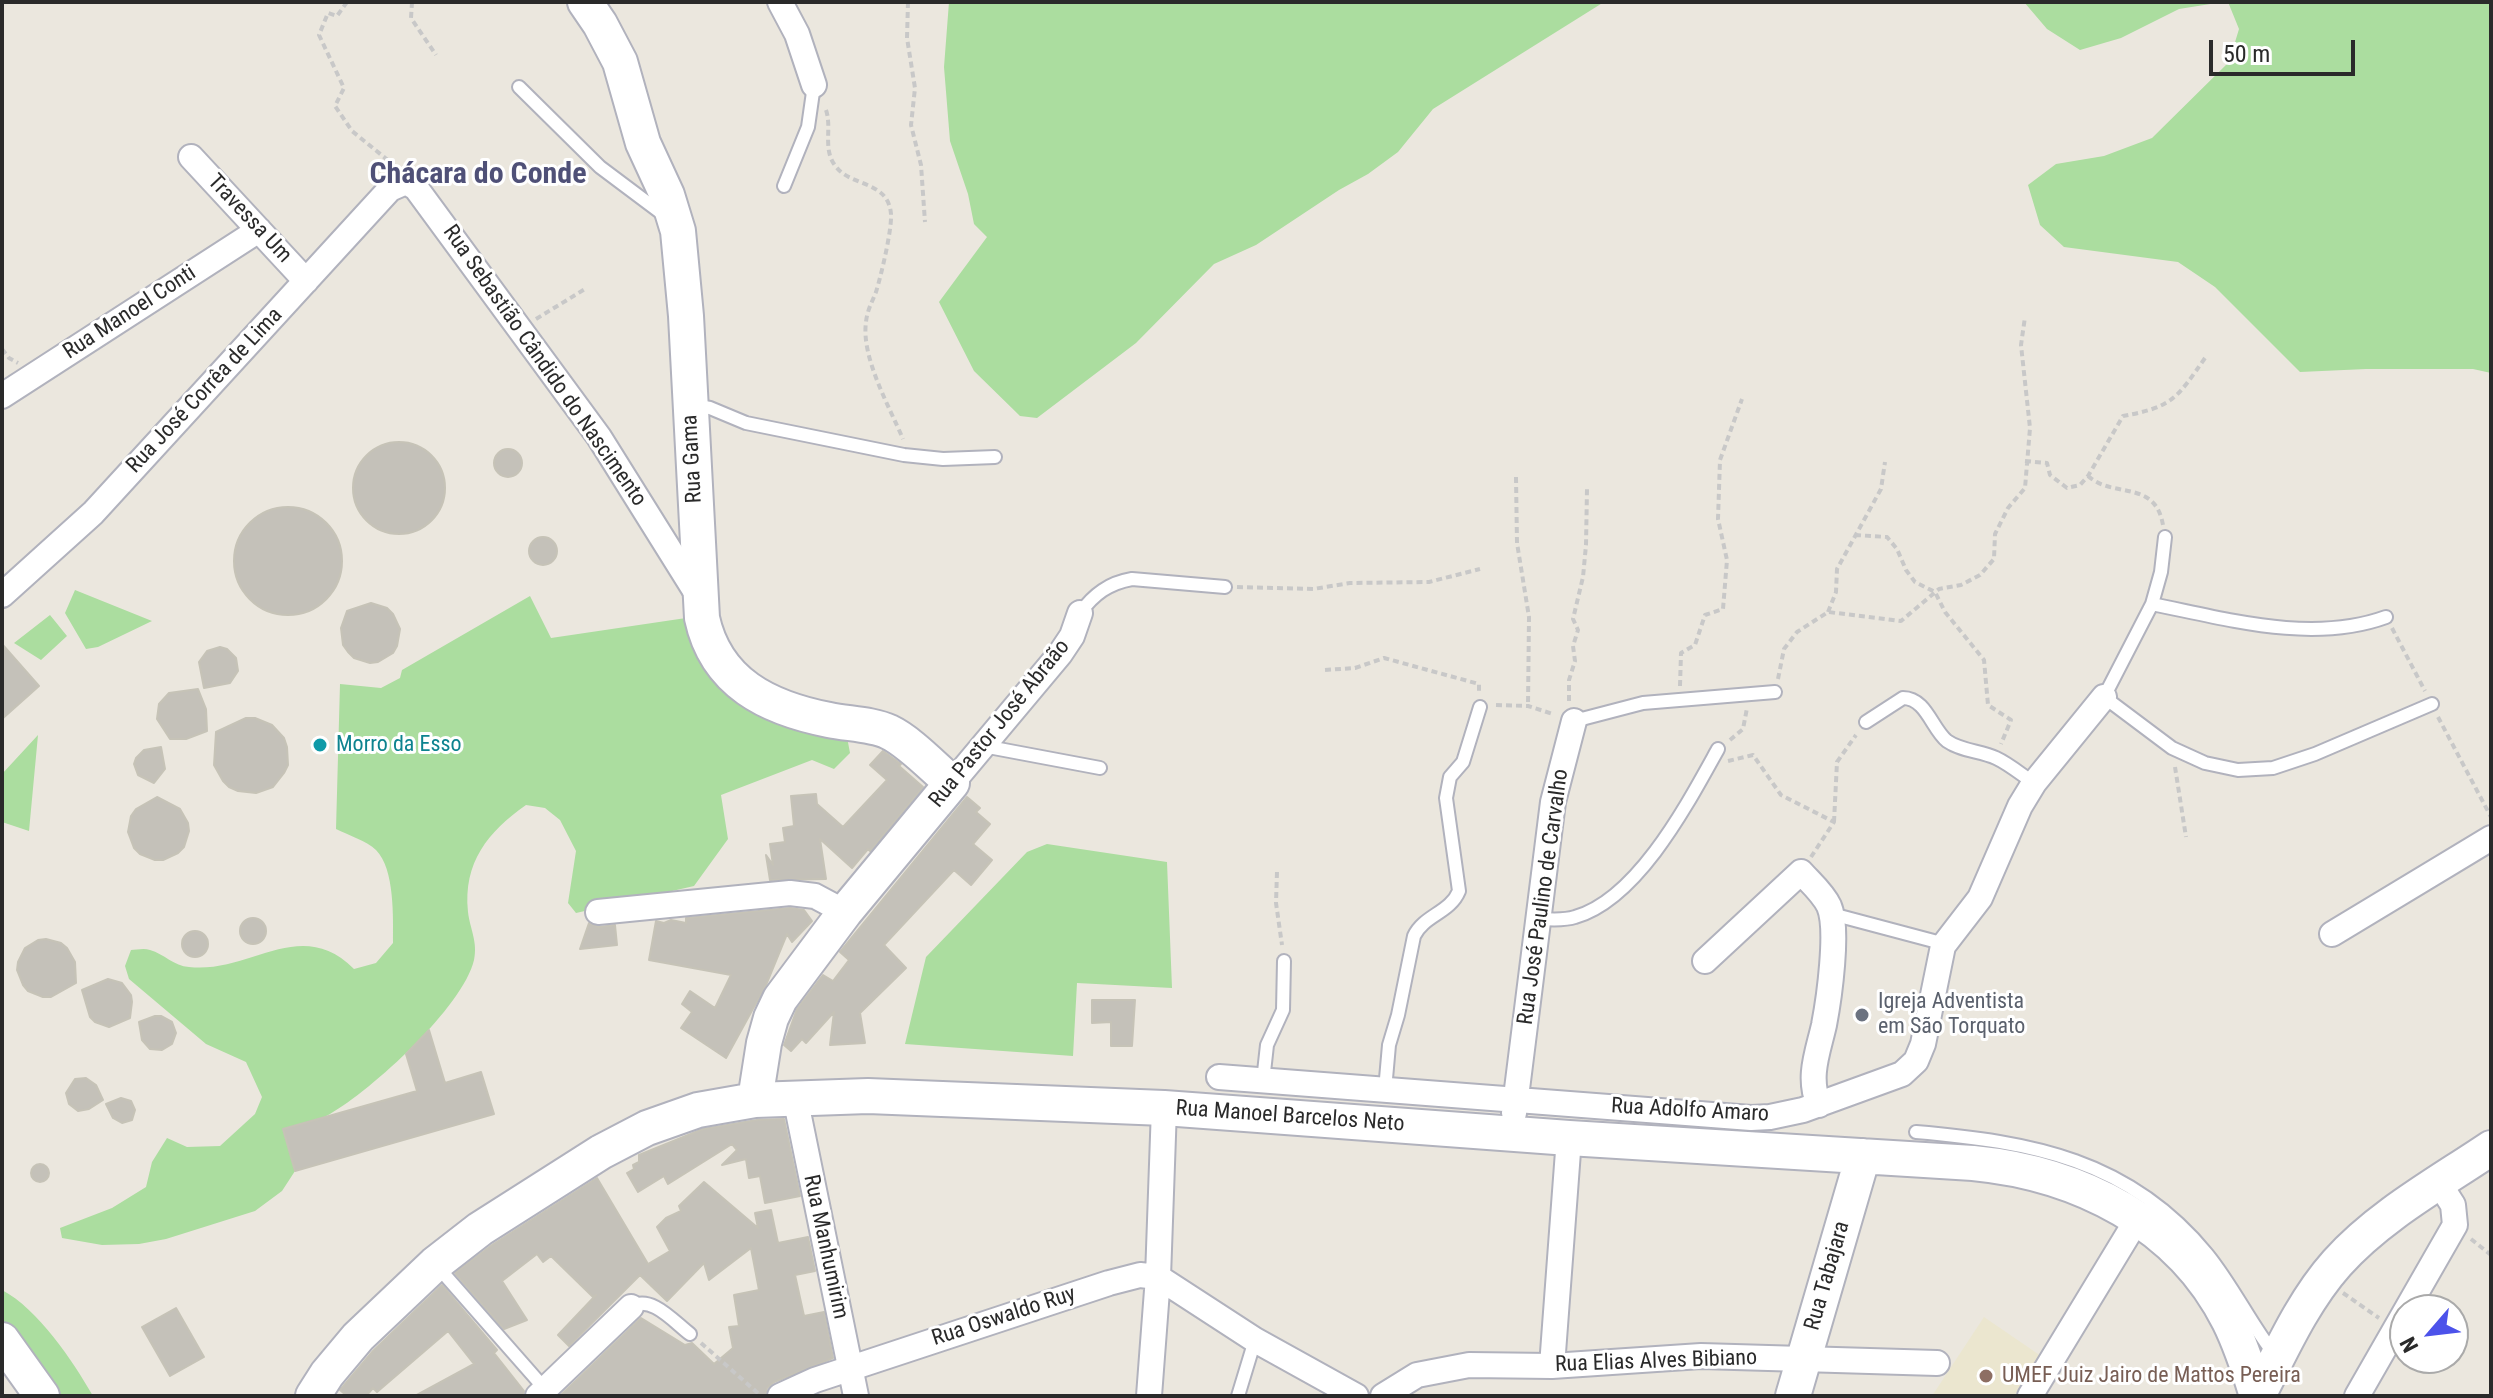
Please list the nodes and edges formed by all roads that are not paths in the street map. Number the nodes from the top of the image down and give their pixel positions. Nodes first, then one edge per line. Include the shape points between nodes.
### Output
1 (585, 2) edge
2 (780, 2) edge
3 (814, 85) joint
4 (519, 87) dead end
5 (191, 157) dead end
6 (402, 182) joint
7 (784, 186) dead end
8 (676, 223) junction
9 (259, 230) junction
10 (306, 281) junction
11 (2, 396) edge
12 (691, 405) junction
13 (995, 457) dead end
14 (2165, 537) road end
15 (7, 582) edge
16 (1225, 587) road end
17 (701, 601) junction
18 (2152, 604) junction
19 (1080, 613) joint
20 (2386, 617) dead end
21 (1775, 692) road end
22 (2104, 697) junction
23 (2432, 704) road end
24 (1480, 707) road end
25 (1571, 720) joint
26 (1866, 722) road end
27 (983, 746) junction
28 (1718, 749) road end
29 (1100, 768) dead end
30 (952, 783) junction
31 (2034, 783) junction
32 (2491, 838) edge
33 (598, 912) dead end
34 (845, 912) junction
35 (1832, 914) junction
36 (1538, 919) junction
37 (2332, 934) dead end
38 (1945, 944) junction
39 (1284, 961) road end
40 (1705, 961) dead end
41 (1219, 1077) dead end
42 (1263, 1081) junction
43 (1385, 1090) junction
44 (795, 1097) junction
45 (755, 1100) junction
46 (1515, 1100) junction
47 (1819, 1105) junction
48 (1164, 1108) junction
49 (1916, 1132) dead end
50 (1511, 1133) junction
51 (1569, 1138) junction
52 (2491, 1148) edge
53 (1863, 1156) junction
54 (2439, 1183) junction
55 (2138, 1218) junction
56 (1159, 1246) junction
57 (435, 1264) junction
58 (1158, 1277) junction
59 (1120, 1279) junction
60 (631, 1307) joint
61 (690, 1334) road end
62 (2, 1340) edge
63 (1255, 1340) junction
64 (1804, 1359) junction
65 (1937, 1363) dead end
66 (1552, 1366) junction
67 (850, 1368) junction
68 (2266, 1384) edge
69 (542, 1392) edge
70 (42, 1396) edge
71 (313, 1396) edge
72 (780, 1396) edge
73 (856, 1396) edge
74 (1149, 1396) edge
75 (1238, 1396) edge
76 (1356, 1396) edge
77 (1383, 1396) edge
78 (1793, 1396) edge
79 (2030, 1396) edge
80 (2357, 1396) edge

1 - 8 street, Rua Gama via 620,62 643,143
2 - 3 street
3 - 7 lane via 808,127
4 - 8 lane via 600,167
5 - 9 street, Travessa Um
6 - 10 street, Rua José Corrêa de Lima
6 - 17 street, Rua Sebastião Cândido do Nascimento via 416,188 607,449
8 - 12 street, Rua Gama
9 - 10 street, Travessa Um
9 - 11 street, Rua Manoel Conti
10 - 15 street, Rua José Corrêa de Lima via 93,513
12 - 13 lane via 746,423 910,456
12 - 17 street, Rua Gama
14 - 18 lane, Rua Adolfo Amaro
16 - 19 lane, Rua Pastor José Abraão via 1120,581 1099,592
17 - 30 street, Rua Gama via 710,647 737,682 795,711 889,732
18 - 20 lane via 2266,626 2320,628
18 - 22 lane, Rua Adolfo Amaro
19 - 27 street, Rua Pastor José Abraão via 1060,654
21 - 25 lane via 1643,703
22 - 23 lane via 2172,748 2238,770 2273,768 2315,754
22 - 31 street, Rua Adolfo Amaro
24 - 43 lane via 1446,798 1459,891 1414,936 1389,1045
25 - 36 street, Rua José Paulino de Carvalho via 1553,802
26 - 31 lane via 1910,698 1951,744 1996,758
27 - 29 lane
27 - 30 street, Rua Pastor José Abraão
28 - 36 lane via 1677,824 1616,893 1572,918
30 - 34 street, Rua Pastor José Abraão
31 - 38 street, Rua Adolfo Amaro via 1980,898
32 - 37 street
33 - 34 street via 790,893 815,896
34 - 45 street, Rua Pastor José Abraão via 780,999 764,1043
35 - 38 lane
35 - 40 street via 1801,872
35 - 47 street via 1830,980 1813,1076
36 - 46 street, Rua José Paulino de Carvalho
38 - 47 street, Rua Adolfo Amaro via 1916,1061 1902,1074
39 - 42 lane via 1283,1010 1267,1045
41 - 42 street, Rua Adolfo Amaro
42 - 43 street, Rua Adolfo Amaro
43 - 46 street, Rua Adolfo Amaro
44 - 45 street, Rua Manoel Barcelos Neto
44 - 48 street, Rua Manoel Barcelos Neto
44 - 67 street, Rua Manhumirim
45 - 57 street, Rua Manoel Barcelos Neto via 698,1110 623,1139 480,1229
46 - 47 street, Rua Adolfo Amaro via 1751,1118
46 - 50 street, Rua José Paulino de Carvalho
48 - 50 street, Rua Manoel Barcelos Neto
48 - 56 street
49 - 68 lane via 2028,1146 2079,1160 2159,1207 2222,1274 2252,1323
50 - 51 street, Rua Manoel Barcelos Neto
51 - 53 street, Rua Manoel Barcelos Neto
51 - 66 street
52 - 54 street
53 - 55 street, Rua Manoel Barcelos Neto via 2023,1169 2072,1184
53 - 64 street, Rua Tabajara
54 - 68 street via 2344,1256 2324,1280
54 - 80 street via 2453,1205 2455,1225
55 - 68 street, Rua Manoel Barcelos Neto via 2187,1259 2217,1298
55 - 79 street
56 - 58 street
56 - 59 street via 1140,1270
57 - 69 lane
57 - 71 street, Rua Manoel Barcelos Neto via 358,1337
58 - 59 street, Rua Oswaldo Ruy
58 - 63 street
58 - 74 street
59 - 67 street, Rua Oswaldo Ruy
60 - 61 lane via 641,1302 652,1305
60 - 69 street
62 - 70 street
63 - 75 lane
63 - 76 street
64 - 65 street, Rua Elias Alves Bibiano
64 - 66 street, Rua Elias Alves Bibiano via 1701,1356
64 - 78 street, Rua Tabajara
66 - 77 street, Rua Elias Alves Bibiano via 1434,1370
67 - 72 street, Rua Oswaldo Ruy
67 - 73 street, Rua Manhumirim

